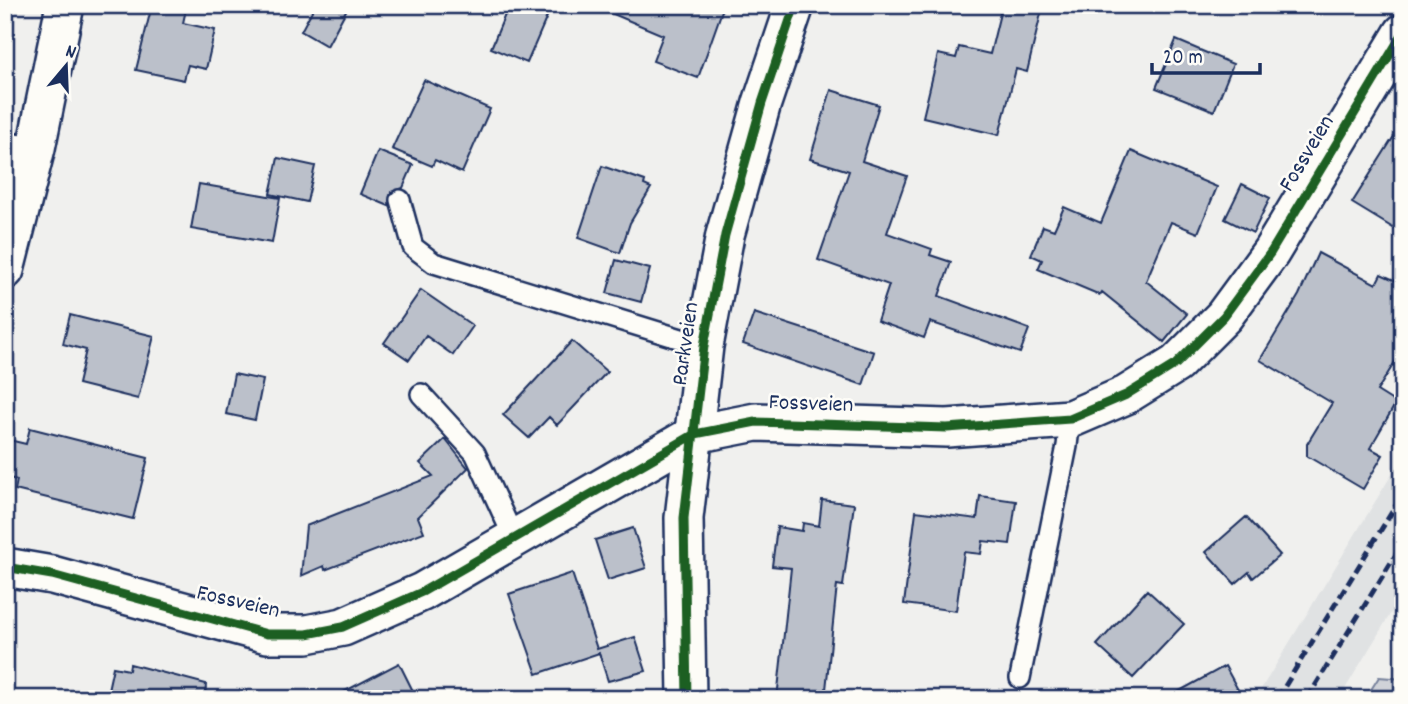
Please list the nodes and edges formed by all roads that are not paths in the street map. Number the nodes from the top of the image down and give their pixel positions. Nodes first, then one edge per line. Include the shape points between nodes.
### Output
1 (65, 5) edge
2 (795, 5) edge
3 (1403, 33) edge
4 (21, 145) edge
5 (400, 200) dead end
6 (5, 270) edge
7 (704, 346) junction
8 (421, 394) dead end
9 (1070, 419) junction
10 (695, 434) junction
11 (514, 538) junction
12 (5, 567) edge
13 (1020, 678) dead end
14 (687, 699) edge

1 - 4 street
2 - 7 street, Parkveien via 725,235
3 - 9 street, Fossveien via 1271,252 1224,316 1176,364 1126,395
4 - 6 street
5 - 7 lane via 413,247 434,263
7 - 10 street, Parkveien
8 - 11 lane via 475,453
9 - 10 street, Fossveien via 947,428 757,422
9 - 13 lane
10 - 11 street, Fossveien
10 - 14 street, Parkveien via 684,518
11 - 12 street, Fossveien via 422,592 343,627 307,634 267,634 52,575

